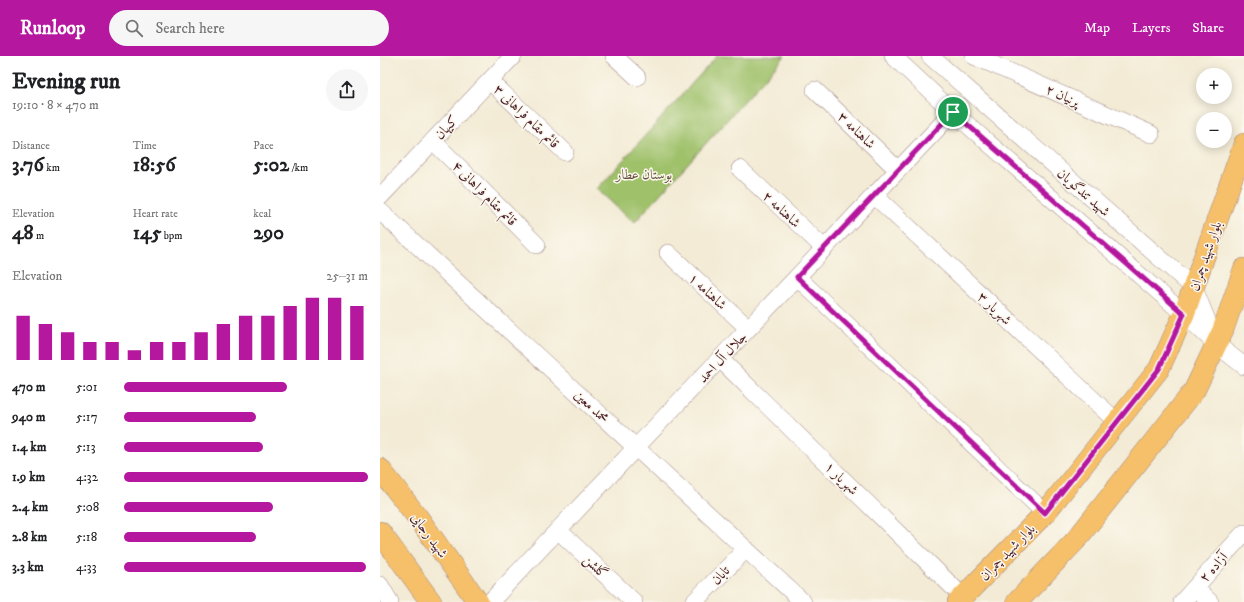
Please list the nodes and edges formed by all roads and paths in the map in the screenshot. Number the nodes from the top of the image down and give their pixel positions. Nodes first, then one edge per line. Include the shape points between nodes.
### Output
1 (513, 56) edge
2 (614, 56) edge
3 (893, 56) edge
4 (930, 56) edge
5 (974, 56) edge
6 (637, 77) dead end
7 (490, 81) junction
8 (816, 90) dead end
9 (953, 112) junction
10 (1151, 134) dead end
11 (433, 141) junction
12 (1244, 144) edge
13 (565, 152) dead end
14 (740, 169) dead end
15 (898, 170) junction
16 (874, 195) junction
17 (380, 197) edge
18 (380, 211) edge
19 (537, 245) dead end
20 (824, 248) junction
21 (668, 253) dead end
22 (1244, 269) edge
23 (797, 277) junction
24 (1194, 288) junction
25 (1184, 314) junction
26 (748, 328) junction
27 (1216, 344) junction
28 (720, 358) junction
29 (1244, 366) edge
30 (1117, 422) junction
31 (636, 448) junction
32 (380, 469) edge
33 (1045, 513) junction
34 (558, 530) junction
35 (380, 532) edge
36 (1244, 532) edge
37 (746, 549) junction
38 (380, 585) edge
39 (1195, 588) junction
40 (961, 600) edge
41 (390, 602) edge
42 (431, 602) edge
43 (478, 602) edge
44 (490, 602) edge
45 (634, 602) edge
46 (694, 602) edge
47 (803, 602) edge
48 (1017, 602) edge
49 (1182, 602) edge
50 (1210, 602) edge

1 - 7 street, کیهان
2 - 6 street
3 - 9 street, شهید تندگویان
4 - 24 street, شهید تندگویان
5 - 10 street, پرنیان ۲
7 - 11 street, کیهان
7 - 13 street, قائم مقام فراهانی ۳
8 - 15 street, شاهنامه ۳
9 - 15 street, جلال آل احمد
9 - 25 street, شهید تندگویان
11 - 17 street, کیهان
11 - 19 street, قائم مقام فراهانی ۴
12 - 24 main road, بلوار شهید چمران
14 - 20 street, شاهنامه ۲
15 - 16 street, جلال آل احمد
16 - 20 street, جلال آل احمد
16 - 30 street, شهریار ۳
18 - 31 street, محمد معین
20 - 23 street, جلال آل احمد
21 - 26 street, شاهنامه ۱
22 - 27 main road
23 - 26 street, جلال آل احمد
23 - 33 street
24 - 25 main road, بلوار شهید چمران
24 - 27 street, شهید تندگویان
25 - 27 street, شهید تندگویان
25 - 30 main road, بلوار شهید چمران via 1159,369
26 - 28 street, جلال آل احمد
27 - 29 street, شهید تندگویان
27 - 48 main road via 1194,391 1076,540
28 - 31 street, جلال آل احمد
28 - 40 street, شهریار ۱
30 - 33 main road, بلوار شهید چمران
31 - 34 street, جلال آل احمد
31 - 37 street, محمد معین
32 - 43 main road, شهید رجایی
33 - 40 main road, بلوار شهید چمران
34 - 44 street, جلال آل احمد
34 - 45 street, گلشن
35 - 42 main road
36 - 39 street, آزاده ۲
37 - 46 street, تابان
37 - 47 street, محمد معین
38 - 41 street
39 - 49 street, آزاده ۲
39 - 50 street

